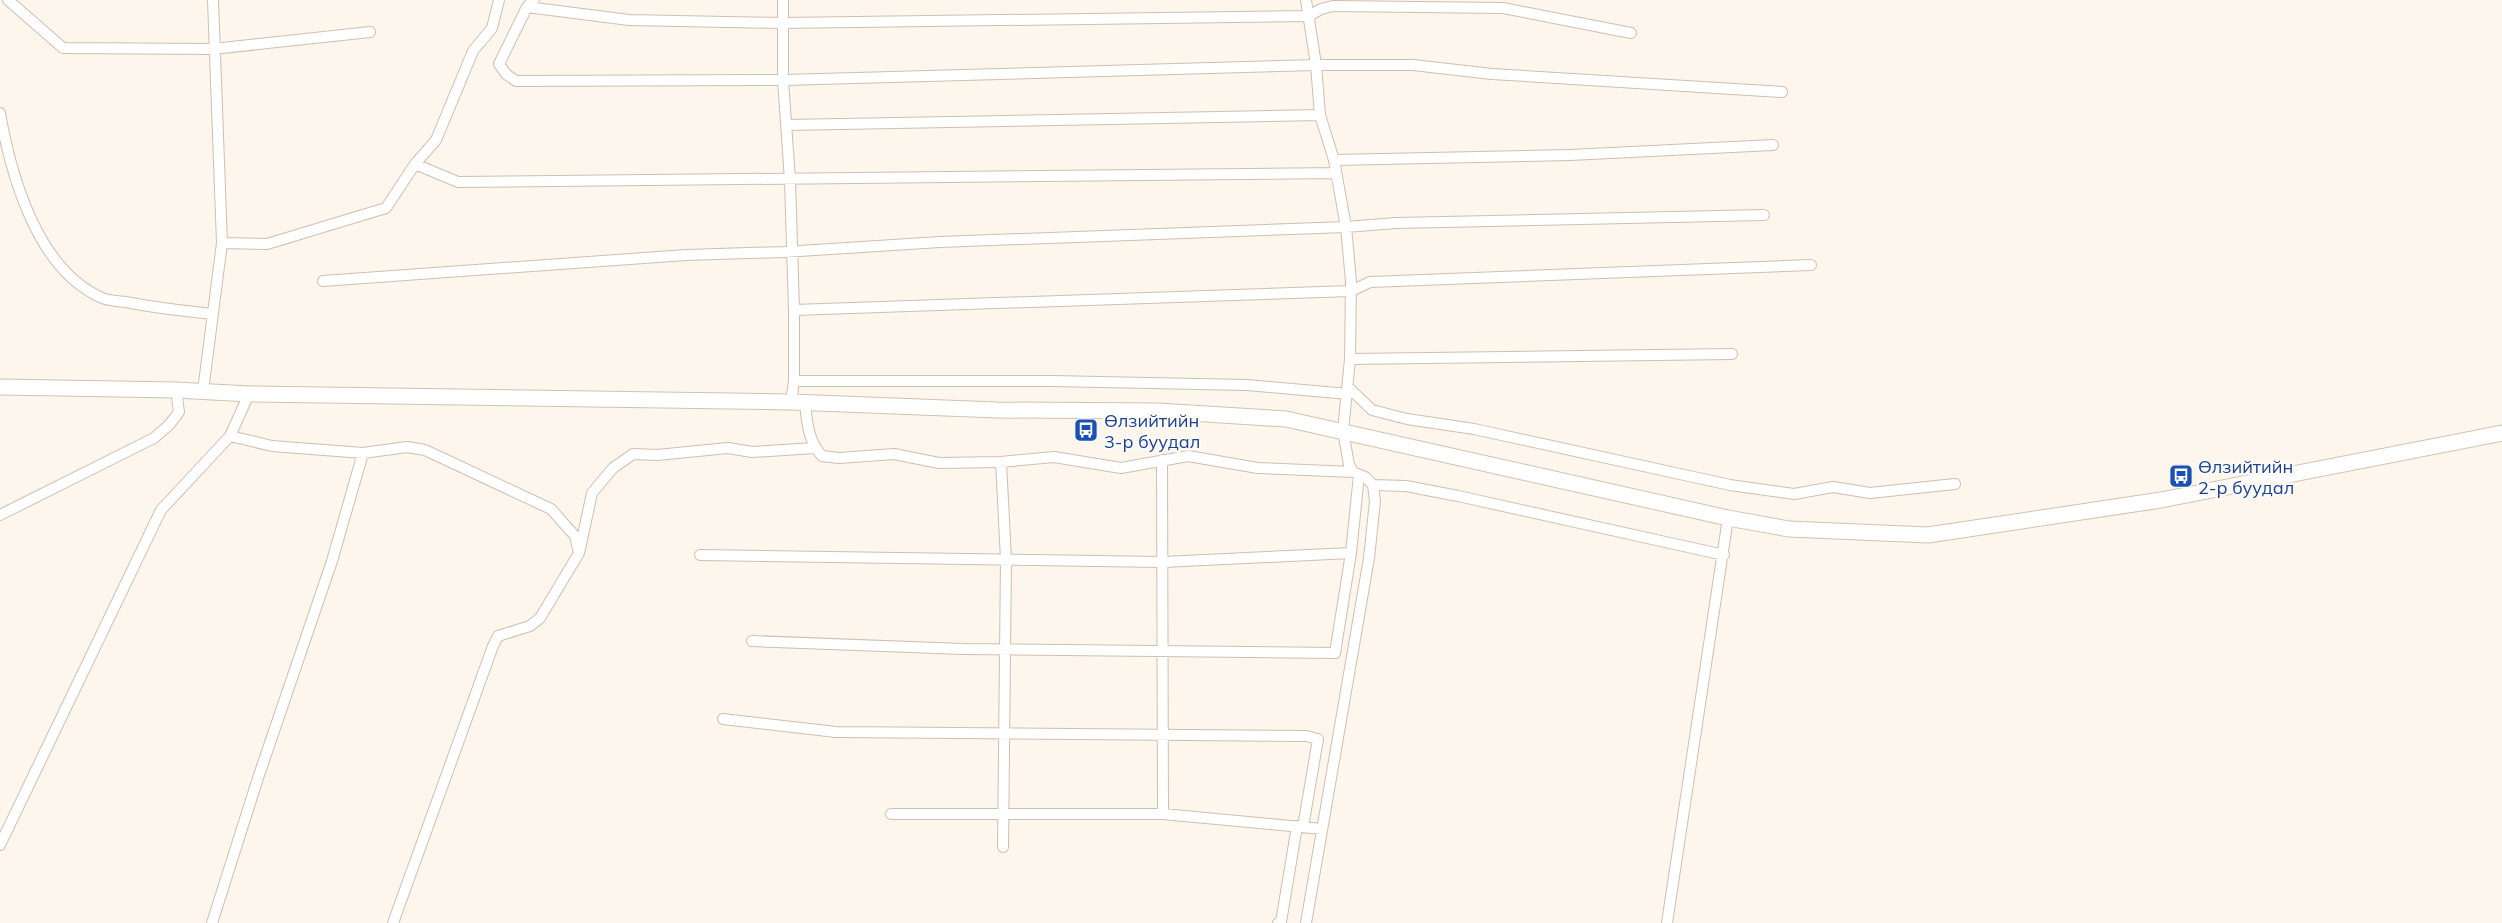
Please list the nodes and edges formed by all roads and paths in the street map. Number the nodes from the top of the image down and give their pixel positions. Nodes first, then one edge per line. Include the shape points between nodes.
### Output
1 (8, 0) edge
2 (212, 0) edge
3 (499, 0) edge
4 (783, 0) edge
5 (1306, 0) edge
6 (530, 4) edge
7 (1309, 16) junction
8 (783, 23) junction
9 (370, 32) dead end
10 (1632, 33) dead end
11 (213, 49) junction
12 (1316, 65) junction
13 (783, 80) junction
14 (1782, 92) dead end
15 (0, 113) edge
16 (1320, 116) junction
17 (786, 125) junction
18 (3, 142) edge
19 (1773, 145) dead end
20 (1334, 160) junction
21 (415, 164) junction
22 (1336, 173) junction
23 (790, 180) junction
24 (1764, 215) dead end
25 (1346, 227) junction
26 (222, 243) junction
27 (792, 252) junction
28 (1812, 265) dead end
29 (323, 281) dead end
30 (1351, 291) junction
31 (794, 310) junction
32 (213, 314) junction
33 (1732, 354) dead end
34 (1350, 359) junction
35 (794, 381) junction
36 (0, 387) edge
37 (176, 390) junction
38 (203, 391) junction
39 (1348, 391) junction
40 (249, 394) junction
41 (798, 402) junction
42 (1343, 431) junction
43 (2502, 433) edge
44 (230, 436) junction
45 (815, 448) junction
46 (363, 453) junction
47 (1162, 460) junction
48 (1001, 462) junction
49 (1356, 473) junction
50 (1955, 484) dead end
51 (1373, 485) junction
52 (0, 515) edge
53 (1728, 518) junction
54 (579, 553) junction
55 (1351, 553) junction
56 (700, 555) dead end
57 (1724, 555) junction
58 (1006, 559) junction
59 (1163, 562) junction
60 (752, 641) dead end
61 (1006, 649) junction
62 (1164, 652) junction
63 (723, 719) dead end
64 (1005, 733) junction
65 (1164, 735) junction
66 (891, 814) dead end
67 (1163, 814) junction
68 (1004, 815) junction
69 (1300, 827) junction
70 (1322, 829) junction
71 (0, 844) edge
72 (1003, 848) dead end
73 (212, 923) edge
74 (394, 923) edge
75 (1280, 923) edge
76 (1306, 923) edge
77 (1667, 923) edge

1 - 11 street via 63,48
2 - 11 street
3 - 21 street via 492,28 473,51 436,140
4 - 8 street
5 - 7 street
6 - 8 street via 629,20
6 - 13 street via 499,64 516,81
7 - 8 street
7 - 10 street via 1333,6 1504,8
7 - 12 street
8 - 13 street
9 - 11 street
11 - 26 street
12 - 13 street
12 - 14 street via 1413,65 1492,74
12 - 16 street
13 - 17 street
15 - 18 street
16 - 17 street
16 - 20 street
17 - 23 street
18 - 32 street via 34,226 58,265 74,280 101,298
19 - 20 street via 1570,155
20 - 22 street
21 - 23 street via 458,182
21 - 26 street via 386,208 267,244
22 - 23 street
22 - 25 street
23 - 27 street
24 - 25 street via 1396,223
25 - 27 street via 940,242
25 - 30 street
26 - 32 street
27 - 29 street via 686,255
27 - 31 street
28 - 30 street via 1370,282
30 - 31 street
30 - 34 street
31 - 35 street
32 - 38 street
33 - 34 street
34 - 39 street
35 - 39 street via 1052,380 1238,384
35 - 41 street
36 - 37 main road
37 - 38 main road
37 - 52 street via 179,412 170,425 154,438
38 - 40 main road
39 - 42 street
39 - 50 street via 1372,410 1406,419 1474,429 1730,486 1794,494 1833,487 1870,493
40 - 41 main road
40 - 44 street
41 - 42 main road via 997,410 1158,411 1286,419
41 - 45 street
42 - 49 street via 1348,465
42 - 53 main road
43 - 53 main road via 2161,500 1928,535 1788,529
44 - 46 street via 272,446
44 - 71 street via 161,510
45 - 48 street via 822,456 839,458 894,454 939,463
45 - 54 street via 752,452 728,448 657,455 632,454 613,468 592,493
46 - 54 street via 407,447 425,450 472,470 552,509 575,536
46 - 73 street via 332,561
47 - 48 street via 1120,468 1054,457
47 - 49 street via 1188,456 1258,468
47 - 59 street
48 - 58 street
49 - 51 street
49 - 55 street
51 - 57 street via 1406,486 1458,496
51 - 70 street via 1375,501 1369,558
53 - 57 street
54 - 74 street via 540,618 530,626 498,636 493,646
55 - 59 street
55 - 62 street via 1335,653
56 - 58 street
57 - 77 street
58 - 59 street
58 - 61 street
59 - 62 street
60 - 61 street
61 - 62 street
61 - 64 street
62 - 65 street
63 - 64 street via 836,732
64 - 65 street
64 - 68 street
65 - 67 street
65 - 69 street via 1306,736 1318,739
66 - 68 street
67 - 68 street
67 - 69 street
68 - 72 street
69 - 70 street
69 - 75 street
70 - 76 street

